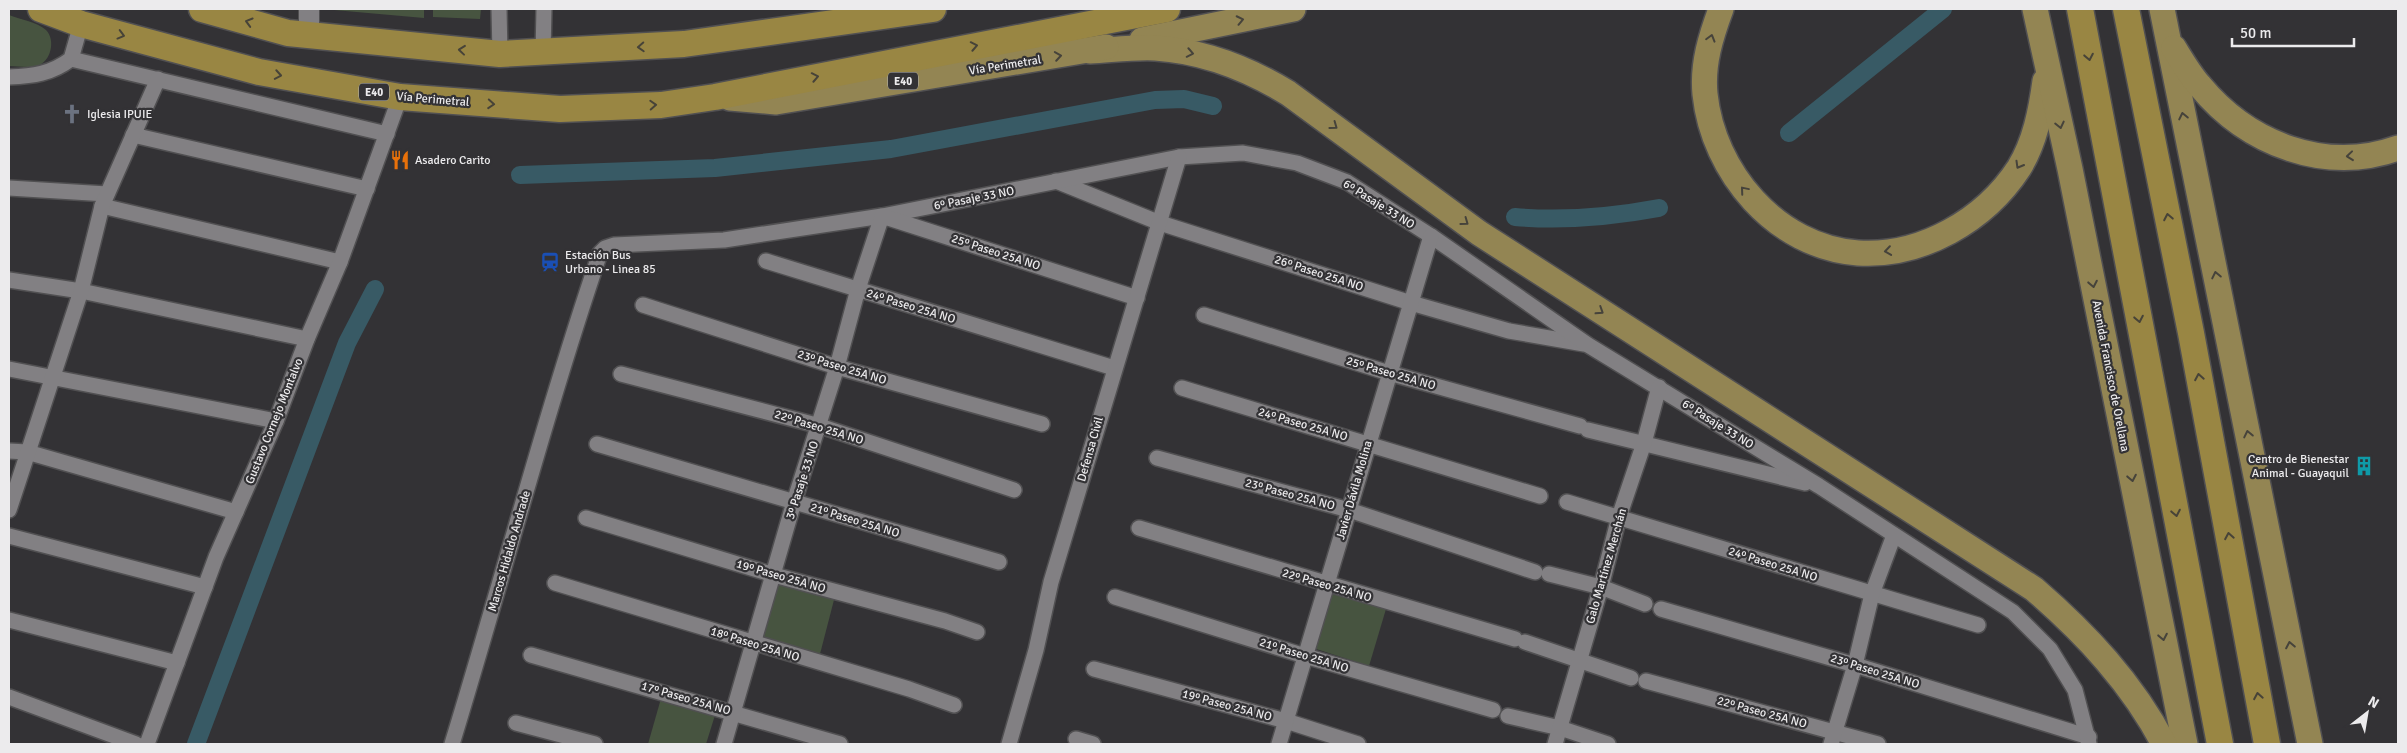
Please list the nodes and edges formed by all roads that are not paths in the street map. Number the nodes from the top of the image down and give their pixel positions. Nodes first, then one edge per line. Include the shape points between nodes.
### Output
1 (41, 9) edge
2 (202, 9) edge
3 (309, 9) edge
4 (499, 9) edge
5 (544, 9) edge
6 (844, 9) edge
7 (933, 9) edge
8 (1167, 9) edge
9 (1293, 9) edge
10 (1721, 9) edge
11 (2035, 9) edge
12 (2080, 9) edge
13 (2126, 9) edge
14 (2162, 9) edge
15 (81, 24) junction
16 (310, 35) junction
17 (2167, 38) junction
18 (684, 44) junction
19 (1090, 51) junction
20 (543, 53) junction
21 (500, 54) junction
22 (71, 59) junction
23 (2048, 69) junction
24 (9, 76) edge
25 (158, 80) junction
26 (400, 96) junction
27 (715, 97) junction
28 (387, 134) junction
29 (133, 135) junction
30 (2398, 148) edge
31 (1179, 157) junction
32 (1056, 182) junction
33 (9, 188) edge
34 (367, 189) junction
35 (105, 200) junction
36 (882, 216) junction
37 (1160, 223) junction
38 (1431, 236) junction
39 (766, 261) dead end
40 (340, 262) junction
41 (9, 280) edge
42 (858, 290) junction
43 (81, 291) junction
44 (1137, 298) junction
45 (1411, 303) junction
46 (643, 305) dead end
47 (1204, 315) dead end
48 (307, 339) junction
49 (1588, 345) junction
50 (565, 358) joint
51 (837, 367) junction
52 (1114, 368) junction
53 (9, 369) edge
54 (1389, 373) junction
55 (621, 374) dead end
56 (53, 376) junction
57 (1659, 387) junction
58 (1182, 388) dead end
59 (276, 421) junction
60 (1042, 424) dead end
61 (820, 426) junction
62 (1368, 443) junction
63 (1644, 443) junction
64 (597, 444) dead end
65 (9, 451) edge
66 (28, 452) junction
67 (1157, 458) dead end
68 (1819, 486) junction
69 (1014, 490) dead end
70 (1540, 496) dead end
71 (794, 502) junction
72 (1567, 502) dead end
73 (9, 510) edge
74 (1349, 510) junction
75 (236, 512) junction
76 (1619, 517) junction
77 (586, 518) dead end
78 (1139, 528) dead end
79 (1894, 535) junction
80 (9, 536) edge
81 (999, 562) dead end
82 (774, 575) junction
83 (555, 583) dead end
84 (1326, 584) junction
85 (205, 587) junction
86 (1601, 587) junction
87 (1872, 594) junction
88 (1115, 597) dead end
89 (1645, 604) dead end
90 (1661, 609) dead end
91 (9, 620) edge
92 (1978, 625) dead end
93 (976, 632) dead end
94 (755, 644) junction
95 (532, 654) dead end
96 (1305, 656) junction
97 (1579, 660) junction
98 (177, 663) junction
99 (1855, 665) junction
100 (1094, 669) dead end
101 (1631, 678) dead end
102 (1646, 681) dead end
103 (9, 697) edge
104 (954, 705) dead end
105 (1493, 710) dead end
106 (734, 712) junction
107 (1508, 716) dead end
108 (1286, 721) junction
109 (516, 723) dead end
110 (1560, 728) junction
111 (1833, 738) edge
112 (1076, 739) dead end
113 (2089, 740) edge
114 (136, 744) edge
115 (147, 744) edge
116 (452, 744) edge
117 (595, 744) edge
118 (724, 744) edge
119 (840, 744) edge
120 (1009, 744) edge
121 (1093, 744) edge
122 (1279, 744) edge
123 (1358, 744) edge
124 (1555, 744) edge
125 (1608, 744) edge
126 (1878, 744) edge
127 (2164, 744) edge
128 (2185, 744) edge
129 (2220, 744) edge
130 (2267, 744) edge
131 (2310, 744) edge

1 - 15 highway, Vía Perimetral / E40
16 -> 2 highway via 288,33
3 - 16 street
4 - 21 street
5 - 20 street
6 - 18 main road via 720,28
7 - 18 highway
27 -> 8 highway, Vía Perimetral
19 -> 9 main road, Vía Perimetral / E40
23 -> 10 main road via 2035,131 2020,167 1976,216 1957,228 1908,247 1859,253 1839,250 1813,241 1770,215 1736,180 1723,157 1715,138 1705,93 1708,50
11 - 23 main road, Avenida Francisco de Orellana
12 -> 129 highway
130 -> 13 highway via 2191,333
14 - 17 main road
15 - 22 street
15 -> 26 highway, Vía Perimetral / E40 via 259,72
21 -> 16 highway
30 -> 17 main road via 2340,158 2290,150 2269,141 2229,116 2199,86
131 -> 17 main road
18 -> 20 highway
27 -> 19 main road, Vía Perimetral / E40 via 776,102
19 -> 127 main road via 1154,48 1185,52 1230,64 1260,76 1288,93 1479,232 2034,589 2074,623 2102,653
20 - 21 highway
22 - 24 street via 46,73
22 - 25 street
23 -> 128 main road, Avenida Francisco de Orellana
25 - 28 street
25 - 29 street
26 -> 27 highway, Vía Perimetral / E40 via 560,109 660,105
26 - 28 street, Gustavo Cornejo Montalvo
28 - 34 street, Gustavo Cornejo Montalvo
29 - 34 street
29 - 35 street
31 - 32 street, 6º Pasaje 33 NO
31 - 37 street, Defensa Civil
31 - 38 street, 6º Pasaje 33 NO via 1243,153 1297,163 1347,182
32 - 36 street, 6º Pasaje 33 NO
32 - 37 street, 26º Paseo 25A NO
33 - 35 street
34 - 40 street, Gustavo Cornejo Montalvo
35 - 40 street
35 - 43 street
36 - 42 street, 3º Pasaje 33 NO
36 - 44 street, 25º Paseo 25A NO
36 - 50 street, 6º Pasaje 33 NO via 724,240 605,248 600,253
37 - 44 street, Defensa Civil
37 - 45 street, 26º Paseo 25A NO
38 - 45 street, Javier Dávila Molina
38 - 49 street, 6º Pasaje 33 NO
39 - 42 street, 24º Paseo 25A NO
40 - 48 street, Gustavo Cornejo Montalvo
41 - 43 street
42 - 51 street, 3º Pasaje 33 NO
42 - 52 street, 24º Paseo 25A NO
43 - 48 street
43 - 56 street
44 - 52 street, Defensa Civil
45 - 49 street, 26º Paseo 25A NO via 1509,331
45 - 54 street, Javier Dávila Molina
46 - 51 street, 23º Paseo 25A NO
47 - 54 street, 25º Paseo 25A NO
48 - 59 street, Gustavo Cornejo Montalvo
49 - 57 street, 6º Pasaje 33 NO
50 - 116 street, Marcos Hidaldo Andrade
51 - 60 street, 23º Paseo 25A NO
51 - 61 street, 3º Pasaje 33 NO
52 - 120 street, Defensa Civil via 1051,582 1036,650
53 - 56 street
54 - 62 street, Javier Dávila Molina
54 - 63 street, 25º Paseo 25A NO
55 - 61 street, 22º Paseo 25A NO
56 - 59 street
56 - 66 street
57 - 63 street, Galo Martínez Merchán
57 - 68 street, 6º Pasaje 33 NO
58 - 62 street, 24º Paseo 25A NO
59 - 75 street, Gustavo Cornejo Montalvo
61 - 69 street, 22º Paseo 25A NO
61 - 71 street, 3º Pasaje 33 NO
62 - 70 street, 24º Paseo 25A NO
62 - 74 street, Javier Dávila Molina
63 - 68 street, 25º Paseo 25A NO
63 - 76 street, Galo Martínez Merchán
64 - 71 street, 21º Paseo 25A NO
65 - 66 street
66 - 73 street
66 - 75 street
67 - 74 street, 23º Paseo 25A NO
68 - 79 street, 6º Pasaje 33 NO
71 - 81 street, 21º Paseo 25A NO
71 - 82 street, 3º Pasaje 33 NO
72 - 76 street, 24º Paseo 25A NO
74 - 84 street, Javier Dávila Molina
74 - 86 street, 23º Paseo 25A NO via 1542,573
75 - 85 street, Gustavo Cornejo Montalvo
76 - 86 street, Galo Martínez Merchán
76 - 87 street, 24º Paseo 25A NO
77 - 82 street, 19º Paseo 25A NO
78 - 84 street, 22º Paseo 25A NO
79 - 87 street
79 - 113 street, 6º Pasaje 33 NO via 2013,612 2050,649 2075,690
80 - 85 street
82 - 93 street, 19º Paseo 25A NO
82 - 94 street, 3º Pasaje 33 NO
83 - 94 street, 18º Paseo 25A NO
84 - 96 street, Javier Dávila Molina
84 - 97 street, 22º Paseo 25A NO
85 - 98 street, Gustavo Cornejo Montalvo
86 - 89 street, 23º Paseo 25A NO
86 - 97 street, Galo Martínez Merchán
87 - 92 street, 24º Paseo 25A NO
87 - 99 street
88 - 96 street, 21º Paseo 25A NO
90 - 99 street, 23º Paseo 25A NO
91 - 98 street
94 - 104 street, 18º Paseo 25A NO
94 - 106 street, 3º Pasaje 33 NO
95 - 106 street, 17º Paseo 25A NO
96 - 105 street, 21º Paseo 25A NO
96 - 108 street, Javier Dávila Molina
97 - 101 street, 22º Paseo 25A NO
97 - 110 street, Galo Martínez Merchán
98 - 115 street, Gustavo Cornejo Montalvo
99 - 111 street
99 - 113 street, 23º Paseo 25A NO
100 - 108 street, 19º Paseo 25A NO
102 - 111 street, 22º Paseo 25A NO
103 - 114 street
106 - 118 street, 3º Pasaje 33 NO
106 - 119 street, 17º Paseo 25A NO
107 - 110 street
108 - 122 street, Javier Dávila Molina
108 - 123 street, 19º Paseo 25A NO
109 - 117 street
110 - 124 street, Galo Martínez Merchán
110 - 125 street
111 - 126 street, 22º Paseo 25A NO
112 - 121 street

